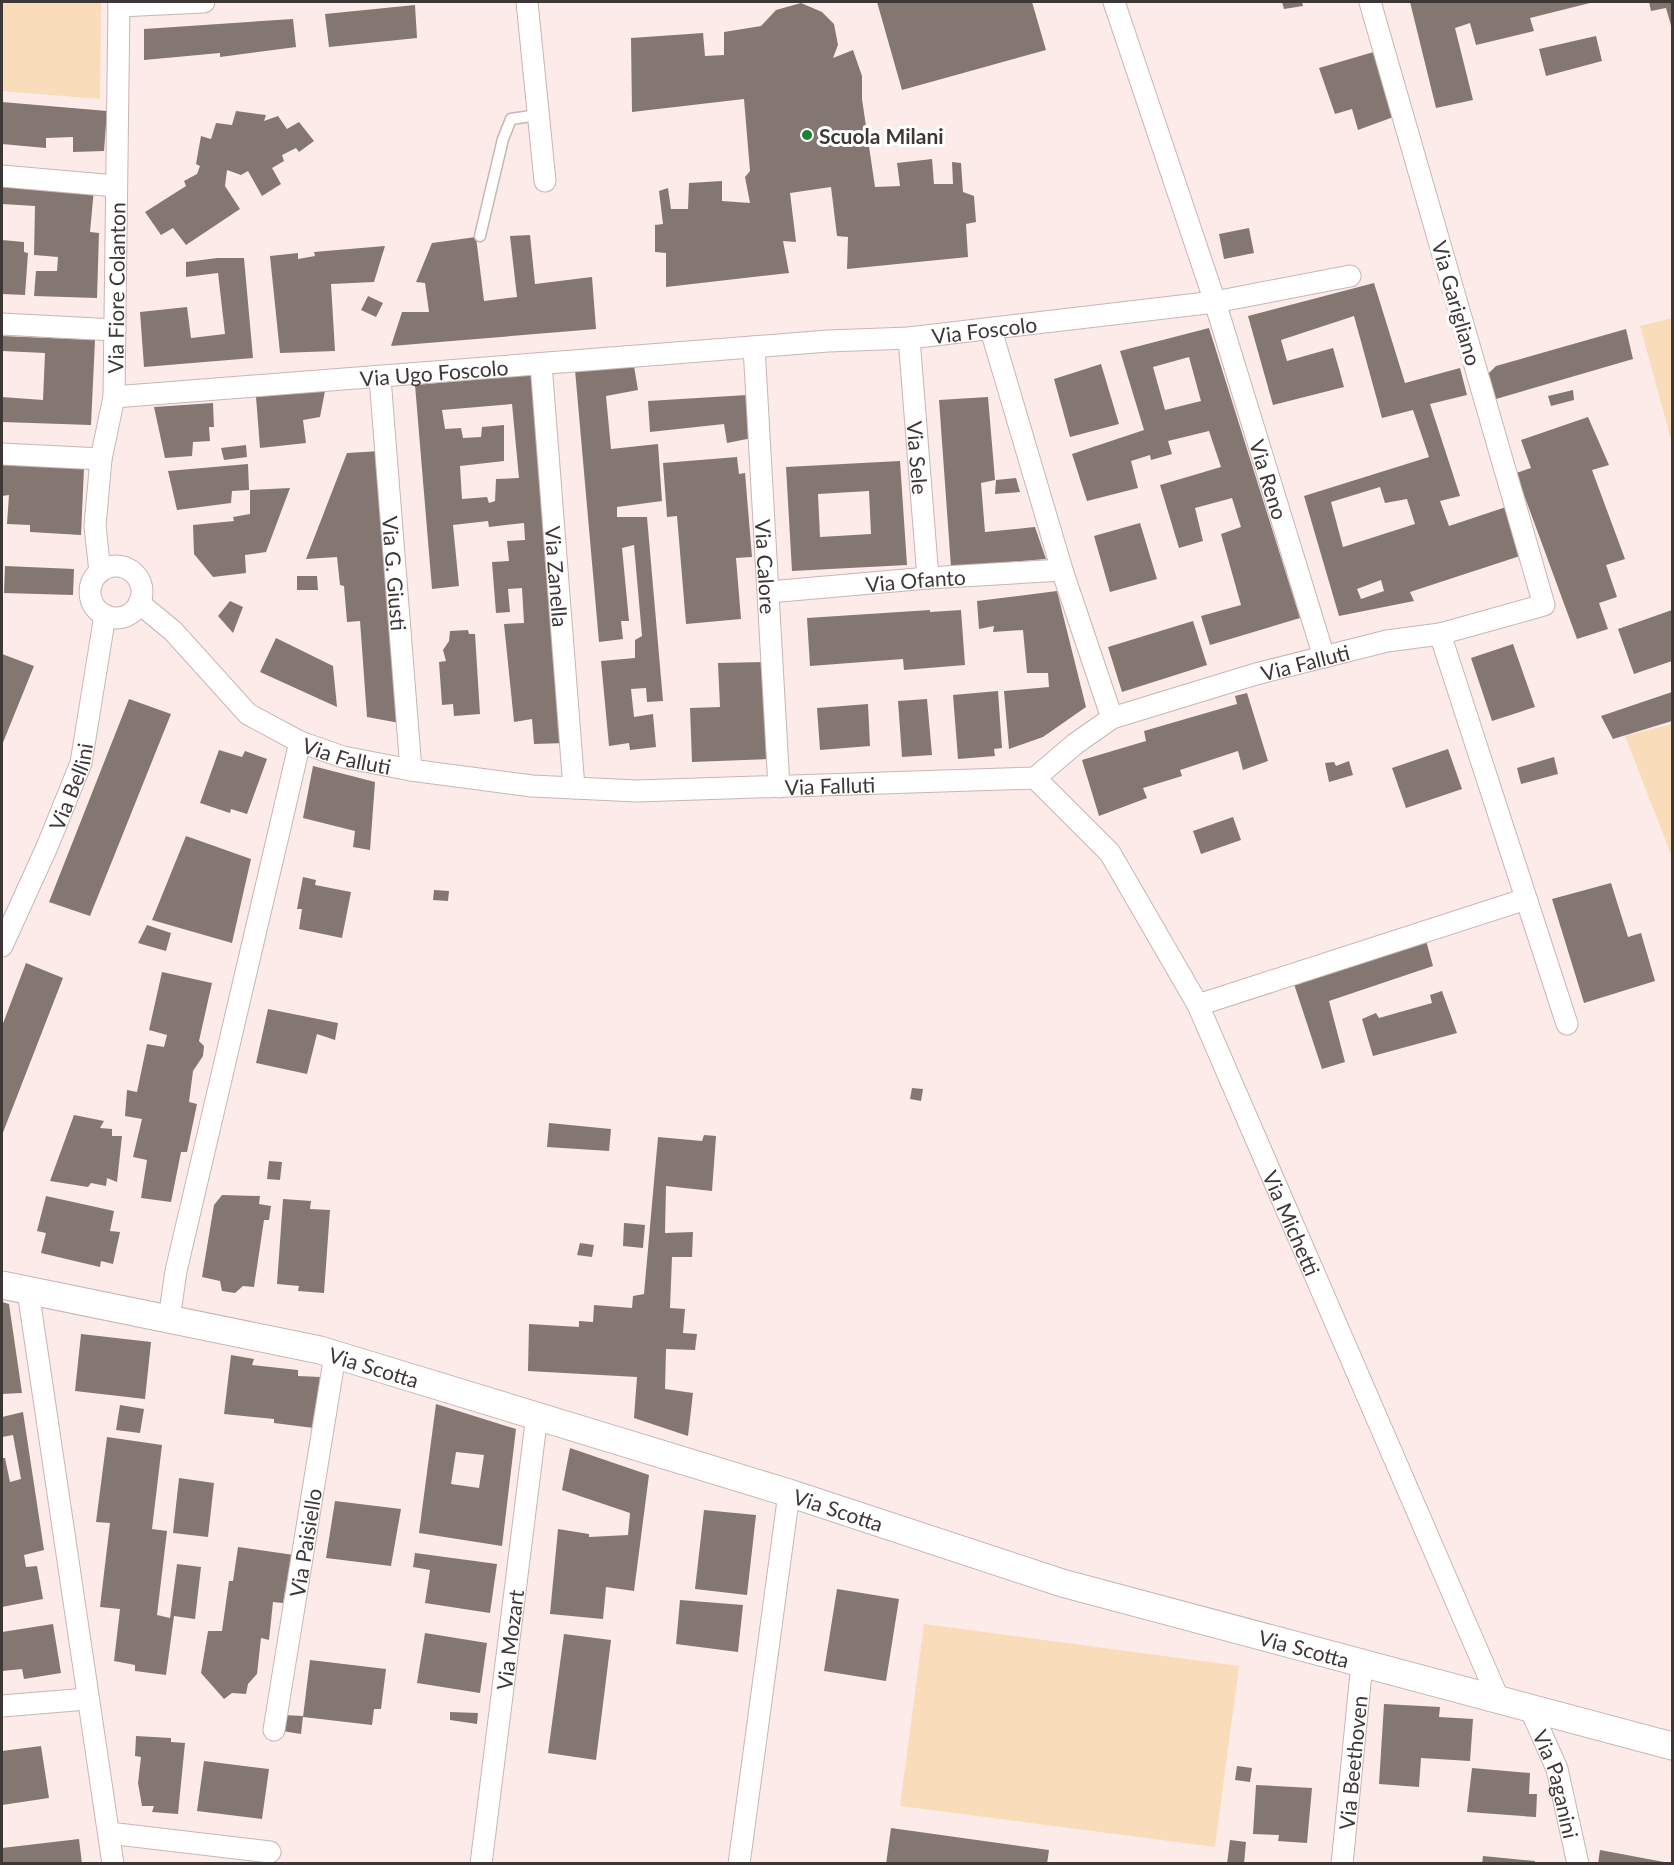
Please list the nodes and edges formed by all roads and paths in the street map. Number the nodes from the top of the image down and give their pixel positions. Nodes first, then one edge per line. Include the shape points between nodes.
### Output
1 (204, 2) edge
2 (527, 2) edge
3 (1114, 2) edge
4 (1370, 2) edge
5 (119, 4) edge
6 (538, 115) junction
7 (2, 176) edge
8 (545, 181) dead end
9 (115, 186) junction
10 (480, 236) dead end
11 (1350, 276) dead end
12 (1215, 302) junction
13 (2, 324) edge
14 (115, 330) junction
15 (991, 330) junction
16 (909, 338) junction
17 (754, 347) junction
18 (541, 363) junction
19 (380, 378) junction
20 (114, 397) junction
21 (2, 454) edge
22 (101, 459) junction
23 (1062, 570) junction
24 (100, 572) junction
25 (928, 578) junction
26 (769, 592) junction
27 (139, 603) junction
28 (1544, 605) joint
29 (105, 615) junction
30 (1440, 634) junction
31 (1324, 657) junction
32 (1112, 718) junction
33 (300, 742) junction
34 (411, 770) junction
35 (1035, 778) junction
36 (779, 787) junction
37 (574, 788) junction
38 (1526, 899) junction
39 (2, 946) edge
40 (1198, 1005) junction
41 (1567, 1024) dead end
42 (2, 1285) edge
43 (28, 1291) junction
44 (169, 1319) junction
45 (335, 1354) junction
46 (537, 1415) junction
47 (789, 1493) junction
48 (1362, 1663) junction
49 (1498, 1698) junction
50 (87, 1699) junction
51 (2, 1706) edge
52 (1530, 1708) junction
53 (274, 1730) dead end
54 (1672, 1746) edge
55 (109, 1833) junction
56 (270, 1852) dead end
57 (113, 1863) edge
58 (481, 1863) edge
59 (739, 1863) edge
60 (1342, 1863) edge
61 (1578, 1863) edge

1 - 5 street
2 - 6 street
3 - 12 street, Via Reno
4 - 28 street, Via Garigliano
5 - 9 street, Via Fiore Colanton
6 - 8 street
6 - 10 lane via 511,119
7 - 9 street
9 - 14 street, Via Fiore Colanton
11 - 12 street, Via Foscolo
12 - 15 street, Via Foscolo
12 - 31 street, Via Reno
13 - 14 street
14 - 20 street, Via Fiore Colanton
15 - 16 street, Via Foscolo
15 - 23 street
16 - 17 street, Via Foscolo
16 - 25 street, Via Sele
17 - 18 street, Via Ugo Foscolo
17 - 26 street, Via Calore
18 - 19 street, Via Ugo Foscolo
18 - 37 street, Via Zanella
19 - 20 street, Via Ugo Foscolo
19 - 34 street, Via G. Giusti
20 - 22 street, Via Fiore Colanton
21 - 22 street
22 - 24 street, Via Fiore Colanton via 95,526
23 - 25 street, Via Ofanto
23 - 32 street
24 - 27 street via 116,566 132,571 141,586
24 - 29 street via 90,595
25 - 26 street, Via Ofanto
26 - 36 street, Via Calore
27 - 29 street via 128,614
27 - 33 street, Via Falluti via 172,632 248,714
28 - 30 street, Via Falluti
29 - 39 street, Via Bellini via 81,763
30 - 31 street, Via Falluti via 1387,641
30 - 38 street
31 - 32 street, Via Falluti
32 - 35 street, Via Falluti
33 - 34 street, Via Falluti via 343,757
33 - 44 street via 176,1271
34 - 37 street, Via Falluti
35 - 36 street, Via Falluti
35 - 40 street, Via Michetti via 1110,853
36 - 37 street, Via Falluti via 637,791
38 - 40 street
38 - 41 street
40 - 49 street, Via Michetti
42 - 43 street, Via Scotta
43 - 44 street, Via Scotta
43 - 50 street
44 - 45 street, Via Scotta
45 - 46 street, Via Scotta
45 - 53 street, Via Paisiello
46 - 47 street, Via Scotta
46 - 58 street, Via Mozart
47 - 48 street, Via Scotta via 1062,1583
47 - 59 street
48 - 49 street, Via Scotta
48 - 60 street, Via Beethoven
49 - 52 street, Via Scotta
50 - 51 street
50 - 55 street
52 - 54 street, Via Scotta
52 - 61 street, Via Paganini via 1557,1769
55 - 56 street
55 - 57 street

